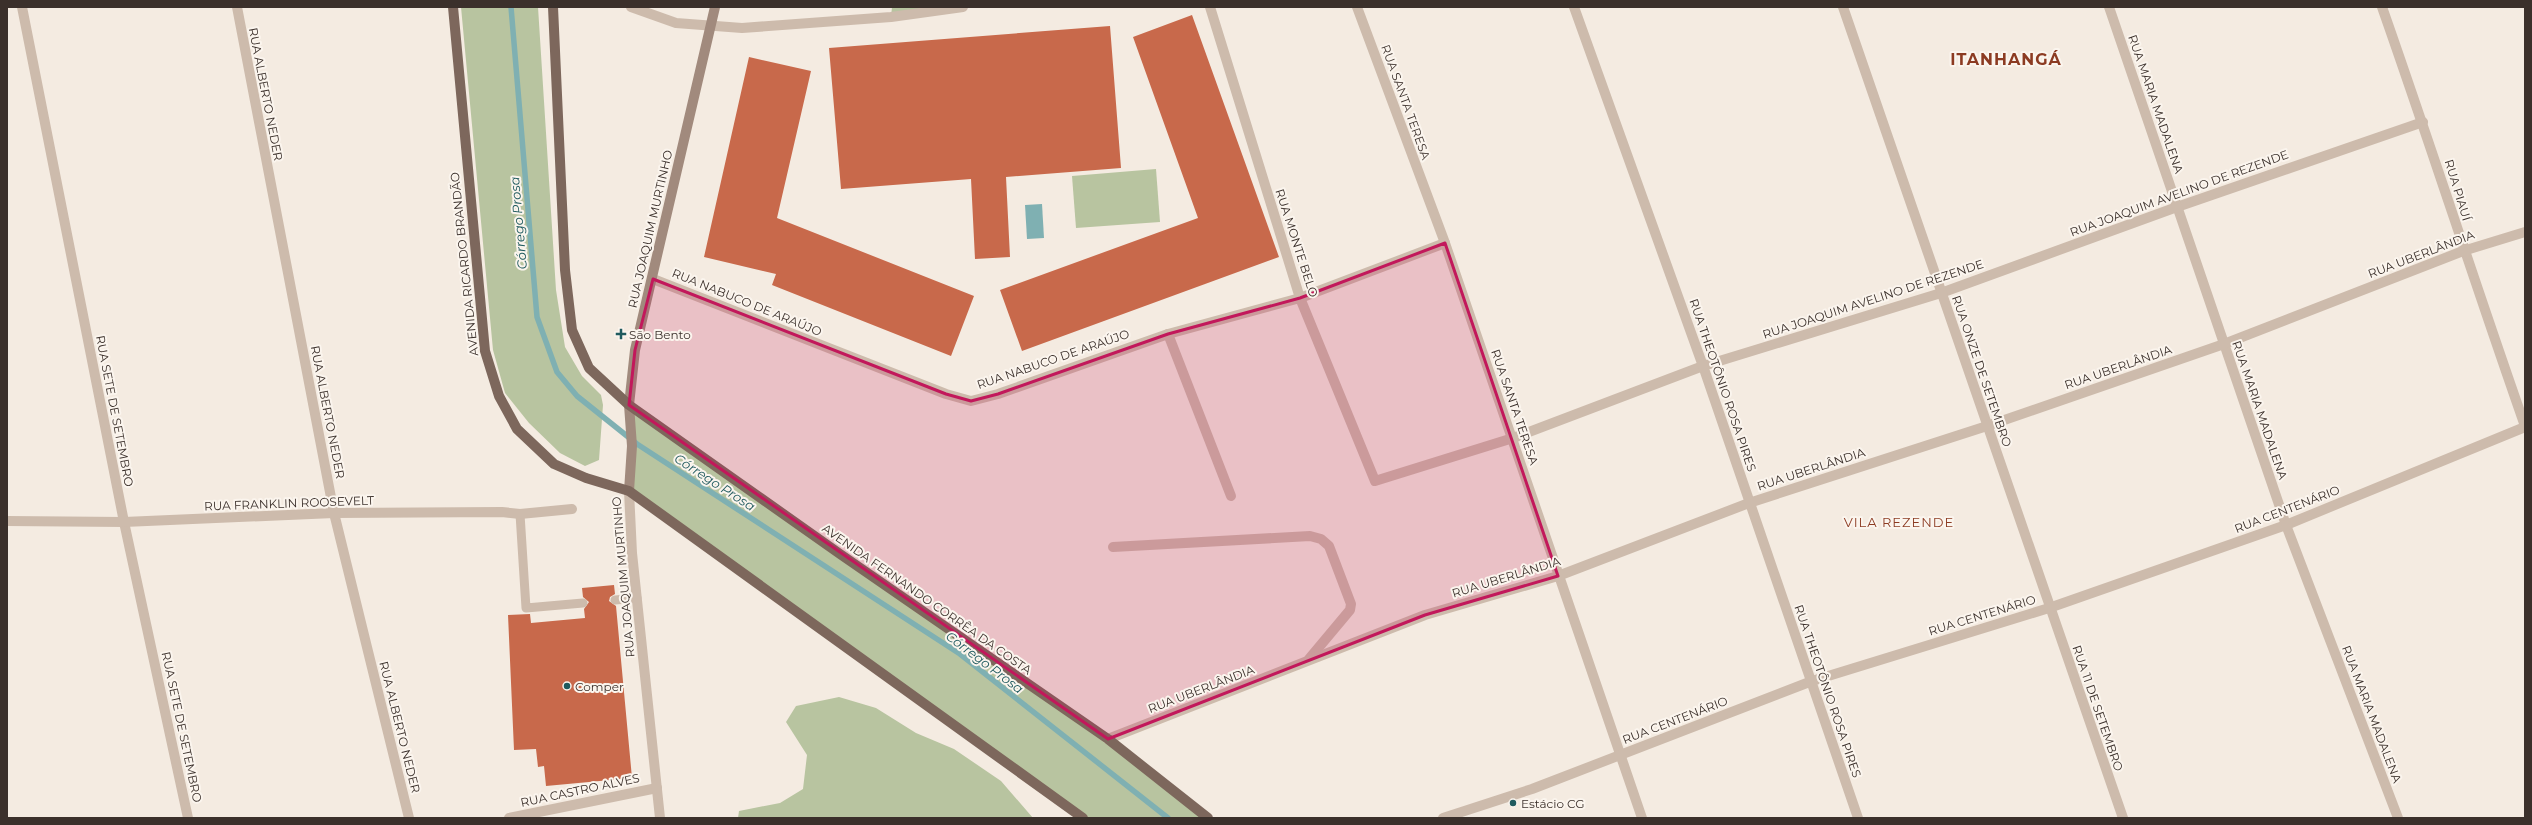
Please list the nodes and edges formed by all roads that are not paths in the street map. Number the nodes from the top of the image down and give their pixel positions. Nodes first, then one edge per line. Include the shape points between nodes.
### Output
1 (22, 7) edge
2 (237, 7) edge
3 (453, 7) edge
4 (552, 7) edge
5 (631, 7) edge
6 (715, 7) edge
7 (963, 7) edge
8 (1210, 7) edge
9 (1357, 7) edge
10 (1574, 7) edge
11 (1843, 7) edge
12 (2109, 7) edge
13 (2382, 7) edge
14 (710, 26) junction
15 (2422, 122) junction
16 (2177, 207) junction
17 (2525, 232) edge
18 (1445, 243) junction
19 (2463, 251) junction
20 (653, 279) junction
21 (1941, 293) junction
22 (1300, 298) junction
23 (1168, 334) junction
24 (2224, 344) junction
25 (1703, 366) junction
26 (629, 405) junction
27 (1986, 426) junction
28 (2525, 427) edge
29 (1513, 438) junction
30 (1375, 481) joint
31 (629, 486) junction
32 (1231, 496) dead end
33 (1750, 503) junction
34 (572, 509) dead end
35 (334, 513) junction
36 (520, 514) junction
37 (7, 521) edge
38 (124, 522) junction
39 (2286, 525) junction
40 (1113, 546) dead end
41 (1558, 576) junction
42 (637, 598) junction
43 (615, 600) dead end
44 (583, 603) dead end
45 (2049, 608) junction
46 (1308, 661) junction
47 (1812, 681) junction
48 (1108, 739) junction
49 (1620, 755) junction
50 (657, 788) junction
51 (188, 818) edge
52 (409, 818) edge
53 (509, 818) edge
54 (660, 818) edge
55 (1083, 818) edge
56 (1208, 818) edge
57 (1443, 818) edge
58 (1642, 818) edge
59 (1858, 818) edge
60 (2123, 818) edge
61 (2398, 818) edge

1 - 38 street, RUA SETE DE SETEMBRO
2 - 35 street, RUA ALBERTO NEDER
3 - 31 main road, AVENIDA RICARDO BRANDÃO via 485,351 499,396 517,429 554,464 586,478
4 - 26 main road via 565,270 572,330 589,368
5 - 14 street via 676,23
6 - 14 main road, RUA JOAQUIM MURTINHO
7 - 14 street via 891,16 742,28
8 - 22 street, RUA MONTE BELO
9 - 18 street, RUA SANTA TERESA
10 - 25 street, RUA THEOTÔNIO ROSA PIRES
11 - 21 street, RUA ONZE DE SETEMBRO
12 - 16 street, RUA MARIA MADALENA
13 - 15 street, RUA PIAUÍ
14 - 20 main road, RUA JOAQUIM MURTINHO
15 - 16 street, RUA JOAQUIM AVELINO DE REZENDE
15 - 19 street, RUA PIAUÍ
16 - 21 street, RUA JOAQUIM AVELINO DE REZENDE
16 - 24 street, RUA MARIA MADALENA
17 - 19 street, RUA UBERLÂNDIA
18 - 22 street, RUA NABUCO DE ARAÚJO
18 - 29 street, RUA SANTA TERESA
19 - 24 street, RUA UBERLÂNDIA
19 - 28 street, RUA PIAUÍ
20 - 23 street, RUA NABUCO DE ARAÚJO via 946,394 971,400 998,394
20 - 26 main road, RUA JOAQUIM MURTINHO via 635,350
21 - 25 street, RUA JOAQUIM AVELINO DE REZENDE
21 - 27 street, RUA ONZE DE SETEMBRO
22 - 23 street, RUA NABUCO DE ARAÚJO
22 - 30 street, RUA MONTE BELO
23 - 32 street
24 - 27 street, RUA UBERLÂNDIA
24 - 39 street, RUA MARIA MADALENA
25 - 29 street, RUA JOAQUIM AVELINO DE REZENDE
25 - 33 street, RUA THEOTÔNIO ROSA PIRES
26 - 31 main road, RUA JOAQUIM MURTINHO via 632,446
26 - 48 main road, AVENIDA FERNANDO CORRÊA DA COSTA
27 - 33 street, RUA UBERLÂNDIA
27 - 45 street, RUA ONZE DE SETEMBRO
28 - 39 street, RUA CENTENÁRIO
29 - 30 street, RUA JOAQUIM AVELINO DE REZENDE
29 - 41 street, RUA SANTA TERESA
31 - 42 street, RUA JOAQUIM MURTINHO
31 - 55 main road
33 - 41 street, RUA UBERLÂNDIA
33 - 47 street, RUA THEOTÔNIO ROSA PIRES
34 - 36 street, RUA FRANKLIN ROOSEVELT
35 - 36 street, RUA FRANKLIN ROOSEVELT
35 - 38 street, RUA FRANKLIN ROOSEVELT
35 - 52 street, RUA ALBERTO NEDER
36 - 44 lane via 526,608
37 - 38 street, RUA FRANKLIN ROOSEVELT
38 - 51 street, RUA SETE DE SETEMBRO
39 - 45 street, RUA CENTENÁRIO
39 - 61 street, RUA MARIA MADALENA
40 - 46 street via 1310,536 1321,539 1329,546 1351,604 1350,610
41 - 46 street, RUA UBERLÂNDIA via 1425,616
41 - 49 street, RUA SANTA TERESA
42 - 43 lane
42 - 50 street, RUA JOAQUIM MURTINHO
45 - 47 street, RUA CENTENÁRIO
45 - 60 street, RUA 11 DE SETEMBRO
46 - 48 street, RUA UBERLÂNDIA
47 - 49 street, RUA CENTENÁRIO
47 - 59 street, RUA THEOTÔNIO ROSA PIRES
48 - 56 main road, AVENIDA FERNANDO CORRÊA DA COSTA
49 - 57 street, RUA CENTENÁRIO via 1532,789
49 - 58 street, RUA SANTA TERESA
50 - 53 street, RUA CASTRO ALVES
50 - 54 street, RUA JOAQUIM MURTINHO

